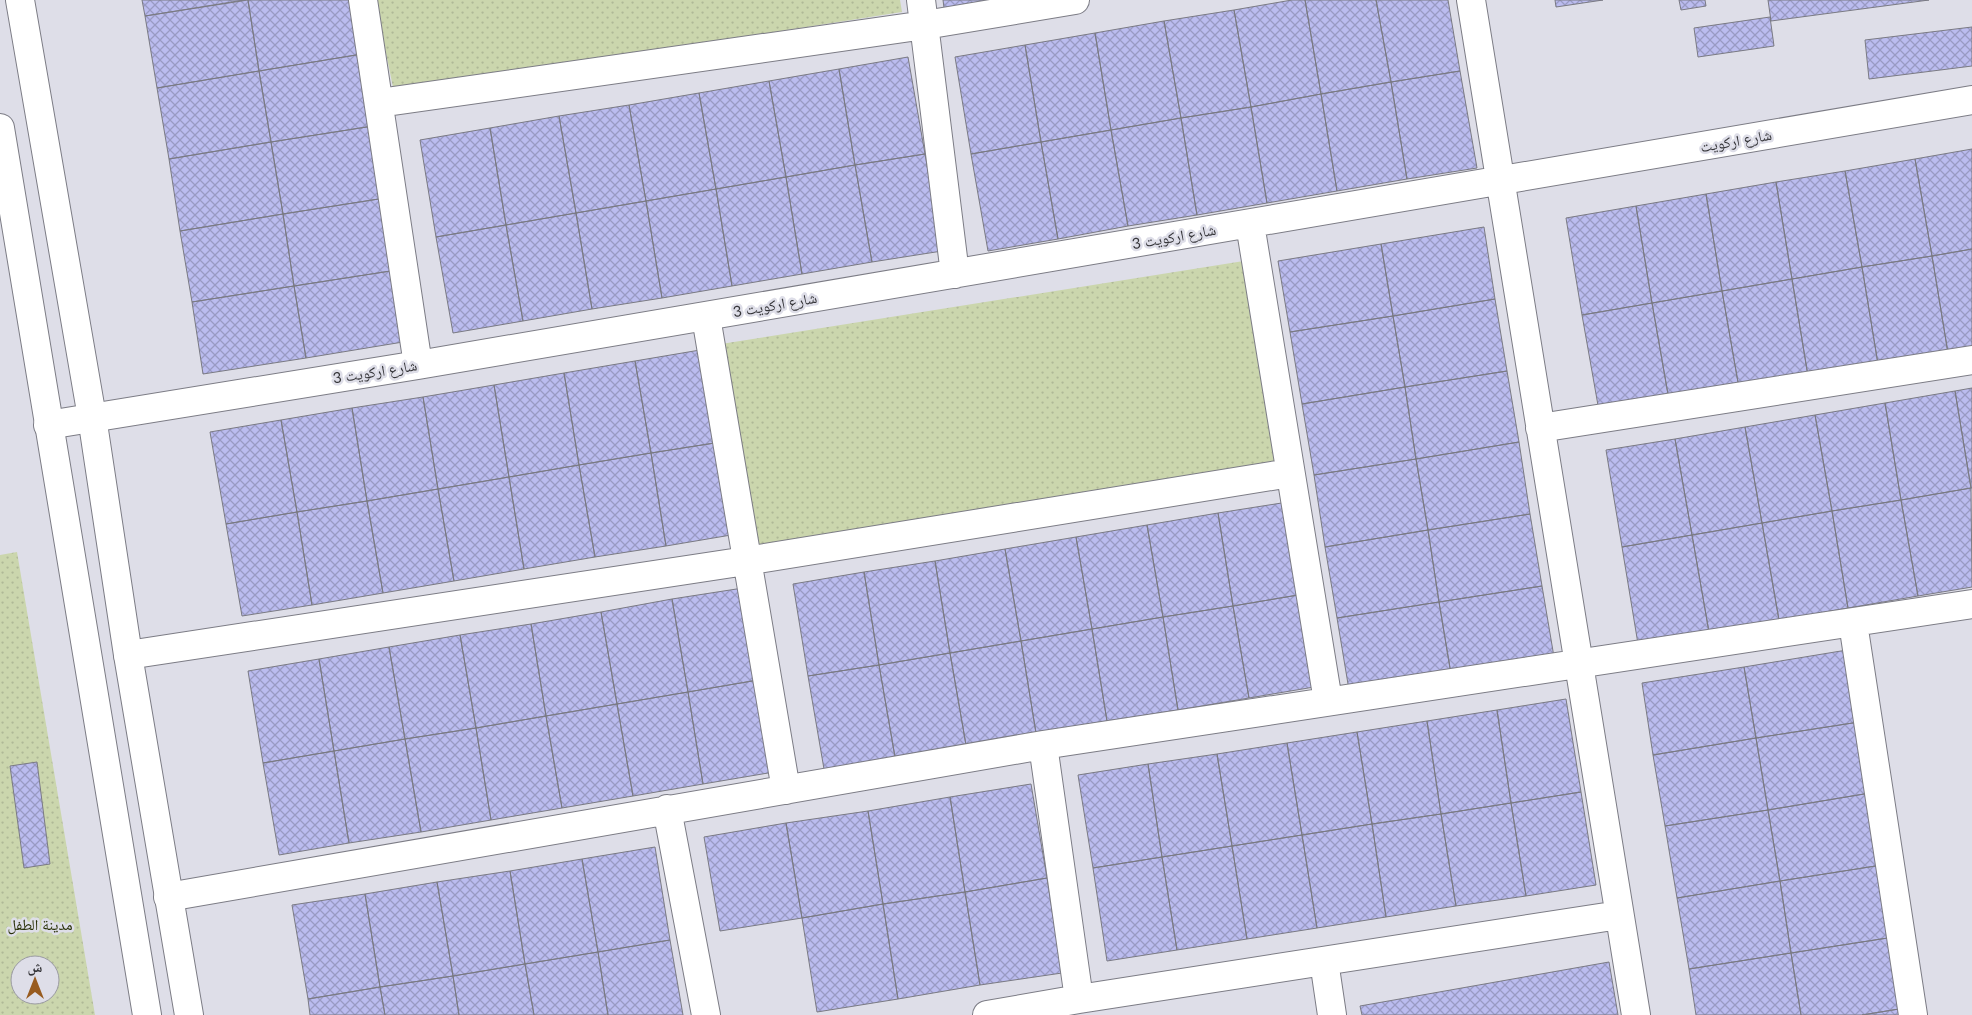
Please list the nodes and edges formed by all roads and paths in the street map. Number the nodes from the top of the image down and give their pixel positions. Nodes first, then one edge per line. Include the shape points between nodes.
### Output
1 (20, 0) edge
2 (363, 0) edge
3 (1075, 0) edge
4 (1471, 0) edge
5 (923, 12) edge
6 (1972, 100) edge
7 (379, 104) junction
8 (0, 128) edge
9 (1500, 181) junction
10 (1250, 224) junction
11 (955, 274) junction
12 (706, 317) junction
13 (1972, 360) edge
14 (418, 365) junction
15 (92, 417) junction
16 (48, 425) junction
17 (1540, 428) junction
18 (1290, 474) junction
19 (746, 560) junction
20 (1972, 604) edge
21 (1853, 623) junction
22 (128, 655) junction
23 (1578, 664) junction
24 (1328, 702) junction
25 (1043, 745) junction
26 (786, 790) junction
27 (667, 809) junction
28 (168, 897) junction
29 (1619, 915) junction
30 (1324, 961) junction
31 (1079, 999) junction
32 (996, 1014) edge
33 (147, 1015) edge
34 (189, 1015) edge
35 (706, 1015) edge
36 (1332, 1015) edge
37 (1636, 1015) edge
38 (1913, 1015) edge

1 - 15 street
2 - 7 street
3 - 5 street
4 - 9 street
5 - 7 street
5 - 11 street
6 - 9 street, شارع اركويت
7 - 14 street
8 - 16 street
9 - 10 street, شارع اركويت 3
9 - 17 street
10 - 11 street, شارع اركويت 3
10 - 18 street
11 - 12 street, شارع اركويت 3
12 - 14 street, شارع اركويت 3
12 - 19 street
13 - 17 street
14 - 15 street, شارع اركويت 3
15 - 16 street, شارع اركويت 3
15 - 22 street
16 - 33 street
17 - 23 street
18 - 19 street
18 - 24 street
19 - 22 street
19 - 26 street
20 - 21 street
21 - 23 street
21 - 38 street
22 - 28 street
23 - 24 street
23 - 29 street
24 - 25 street
25 - 26 street
25 - 31 street
26 - 27 street
27 - 28 street
27 - 35 street
28 - 34 street
29 - 30 street
29 - 37 street
30 - 31 street
30 - 36 street
31 - 32 street

